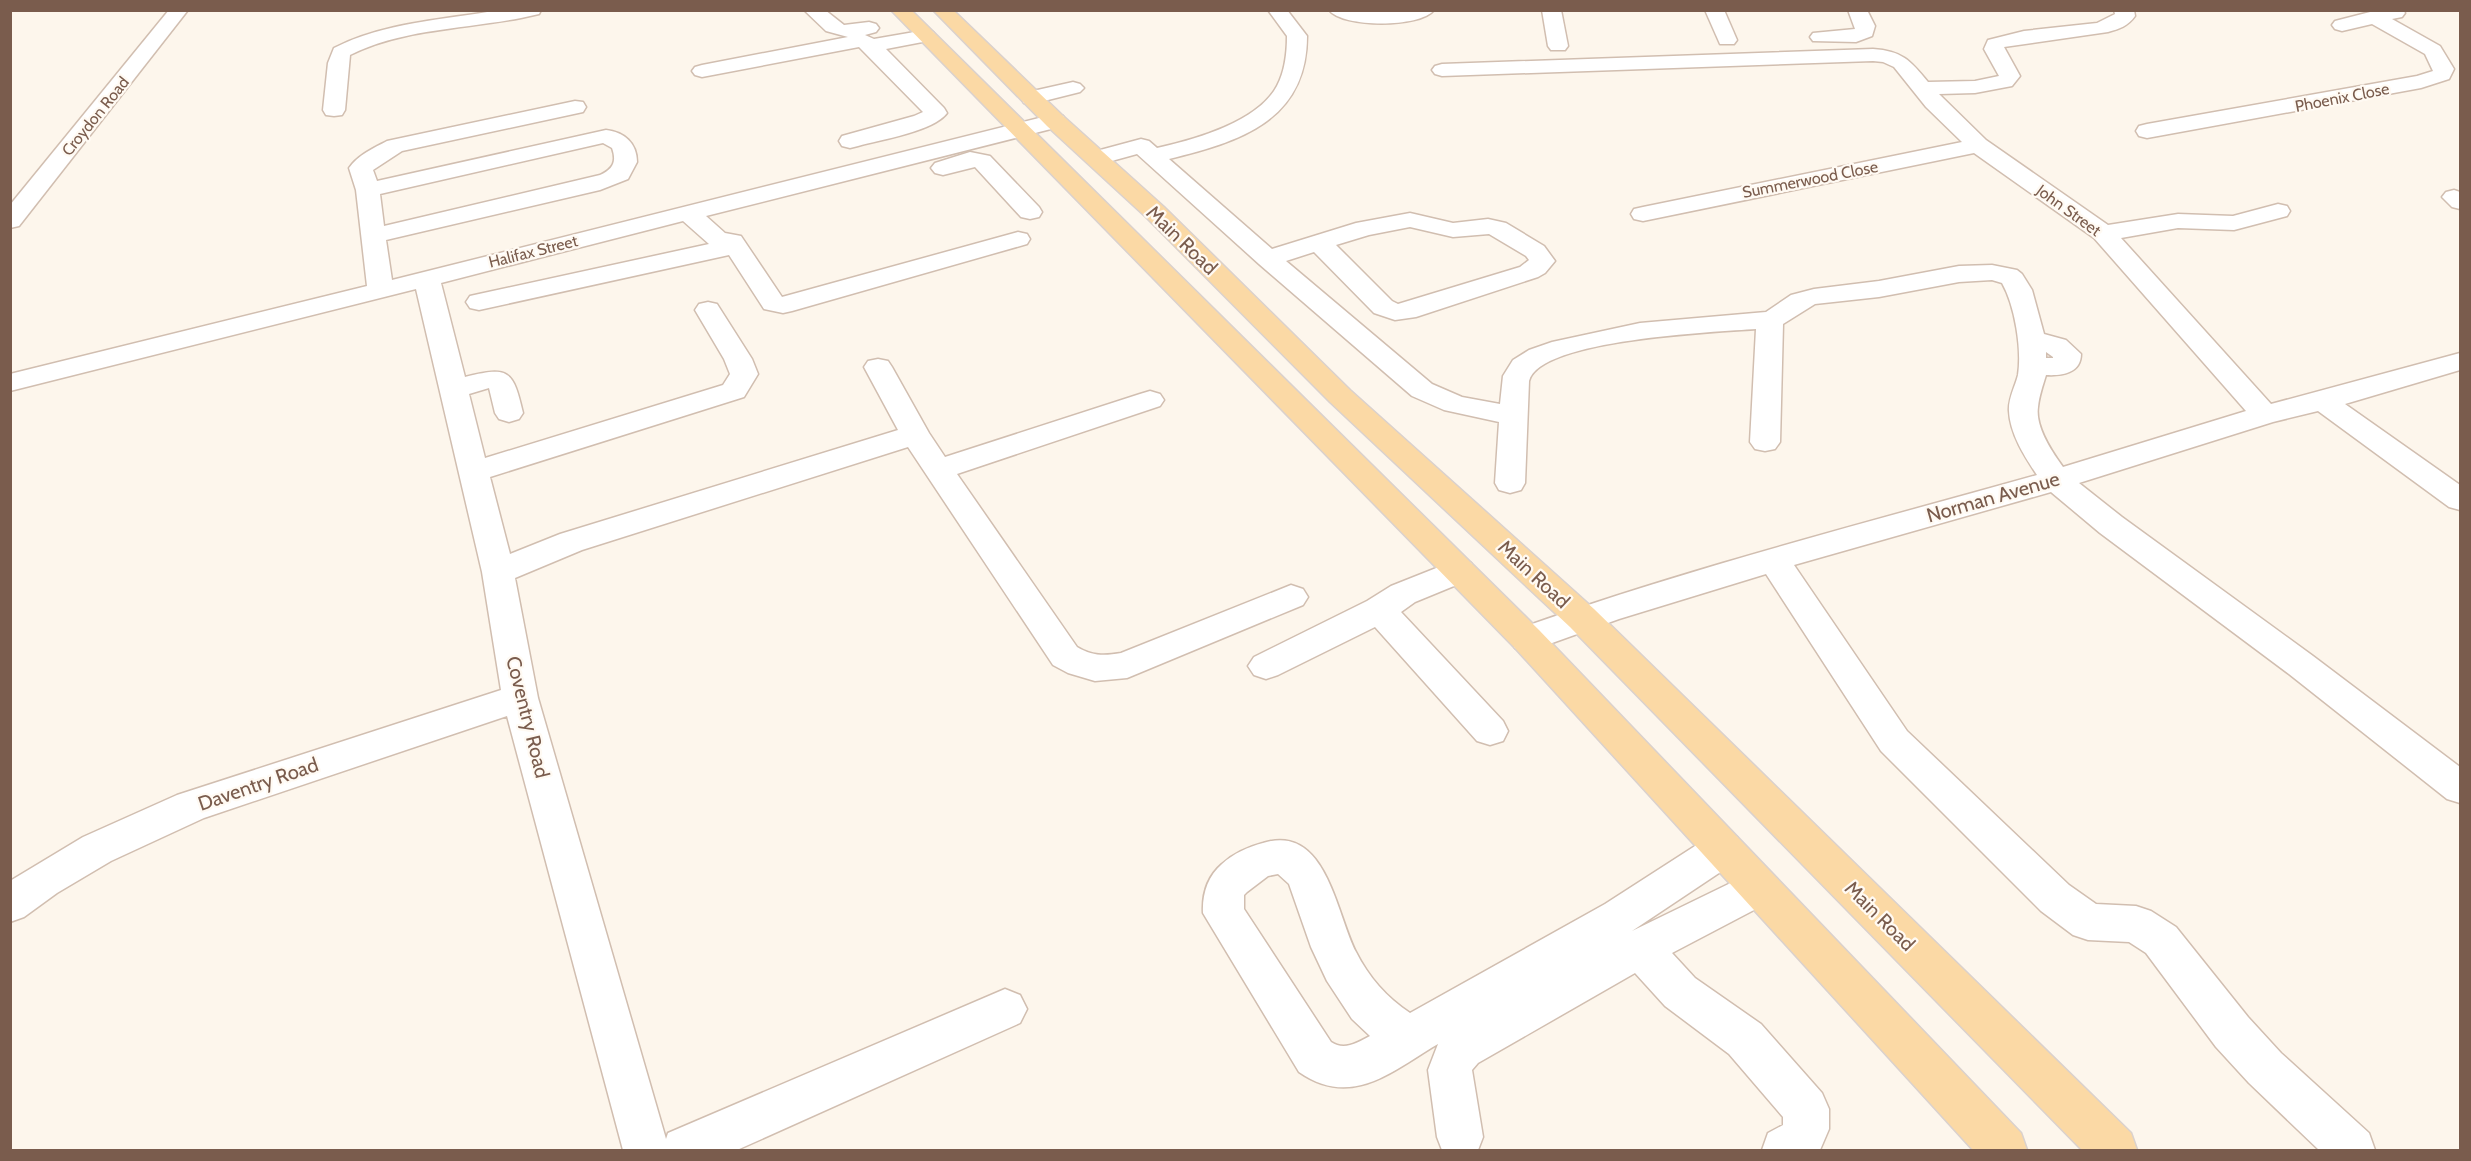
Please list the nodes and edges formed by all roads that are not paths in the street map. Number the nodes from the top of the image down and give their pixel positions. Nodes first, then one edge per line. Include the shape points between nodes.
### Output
1 (179, 10) edge
2 (532, 10) edge
3 (813, 10) edge
4 (942, 10) edge
5 (1277, 10) edge
6 (1338, 10) edge
7 (1425, 10) edge
8 (1551, 10) edge
9 (1714, 10) edge
10 (1857, 10) edge
11 (2124, 10) edge
12 (2406, 10) edge
13 (904, 14) edge
14 (2374, 17) junction
15 (2342, 25) dead end
16 (926, 36) junction
17 (1797, 38) dead end
18 (1750, 39) dead end
19 (1727, 40) junction
20 (1704, 41) dead end
21 (871, 46) junction
22 (1536, 47) dead end
23 (1504, 49) dead end
24 (1482, 50) dead end
25 (1442, 70) dead end
26 (702, 71) dead end
27 (1073, 88) dead end
28 (1924, 88) junction
29 (1032, 98) junction
30 (575, 107) dead end
31 (334, 110) dead end
32 (1055, 121) junction
33 (1019, 131) junction
34 (2146, 131) dead end
35 (850, 141) dead end
36 (1978, 146) junction
37 (1154, 156) junction
38 (908, 158) junction
39 (1097, 158) junction
40 (40, 184) junction
41 (10, 187) edge
42 (368, 190) junction
43 (717, 206) junction
44 (2278, 211) dead end
45 (1030, 212) dead end
46 (688, 213) junction
47 (1643, 214) dead end
48 (13, 215) edge
49 (400, 230) junction
50 (2103, 233) junction
51 (372, 236) junction
52 (1018, 239) dead end
53 (733, 243) junction
54 (1318, 243) junction
55 (1268, 259) junction
56 (436, 261) junction
57 (380, 290) junction
58 (479, 302) dead end
59 (708, 310) dead end
60 (1770, 320) junction
61 (2460, 361) edge
62 (878, 367) dead end
63 (10, 382) edge
64 (454, 389) junction
65 (1150, 400) dead end
66 (2323, 401) junction
67 (509, 413) dead end
68 (2265, 415) junction
69 (1514, 416) junction
70 (915, 435) junction
71 (1765, 442) dead end
72 (939, 469) junction
73 (474, 472) junction
74 (2056, 480) junction
75 (1510, 483) dead end
76 (2460, 500) edge
77 (1773, 559) junction
78 (498, 572) junction
79 (1459, 572) junction
80 (1291, 597) dead end
81 (1379, 610) junction
82 (1582, 618) junction
83 (1527, 639) junction
84 (1266, 666) dead end
85 (520, 698) junction
86 (1490, 731) dead end
87 (2460, 788) edge
88 (1723, 849) junction
89 (1759, 888) junction
90 (10, 904) edge
91 (1640, 948) junction
92 (1005, 1009) dead end
93 (1408, 1038) junction
94 (1460, 1137) dead end
95 (646, 1150) edge
96 (685, 1150) edge
97 (1785, 1150) edge
98 (2004, 1150) edge
99 (2114, 1150) edge
100 (2352, 1150) edge

1 - 40 street, Croydon Road
2 - 31 street via 407,31 353,45 341,52
3 - 13 street via 831,27 848,32
4 - 29 main road, Main Road
5 - 37 street via 1296,36 1295,64 1285,92 1253,120 1227,133 1190,148
6 - 7 street via 1380,19
8 - 22 street via 1568,46
9 - 19 street
10 - 17 street via 1865,32 1856,36
11 - 28 street via 2122,20 2101,27 1995,44 1994,49 2010,75 2005,82
12 - 14 street
13 - 16 main road, Main Road
14 - 15 street
14 - 34 street, Phoenix Close via 2433,50 2444,69 2442,75 2434,80
16 - 21 street
16 - 33 main road, Main Road
18 - 19 street
19 - 20 street
21 - 26 street via 862,40
21 - 35 street via 936,113 922,121
23 - 24 street
25 - 28 street, John Street via 1880,55 1901,63
27 - 29 street
28 - 36 street, John Street
29 - 32 main road, Main Road
30 - 42 street via 395,146 361,168
32 - 33 street, Halifax Street
32 - 39 main road, Main Road
33 - 38 street, Halifax Street
33 - 79 main road, Main Road
36 - 47 street, Summerwood Close
36 - 50 street, John Street
37 - 39 street via 1141,146
37 - 55 street
38 - 43 street, Halifax Street
38 - 45 street via 925,172 970,159 981,161
39 - 82 main road, Main Road via 1340,396
40 - 41 street
40 - 48 street, Croydon Road
42 - 49 street via 598,137 612,138 623,147 626,159 622,171 612,178
42 - 51 street
43 - 46 street, Halifax Street
43 - 53 street via 736,234
44 - 50 street via 2234,223 2178,221
46 - 53 street via 718,239
46 - 56 street, Halifax Street
49 - 51 street
49 - 56 street via 427,235
50 - 68 street, John Street
51 - 57 street
52 - 53 street via 783,305 773,303
53 - 58 street
54 - 54 street via 1365,228 1415,220 1453,230 1488,226 1500,229 1535,251 1542,261 1529,272 1395,312 1383,307
54 - 55 street
55 - 69 street via 1422,390 1454,404
56 - 57 street, Halifax Street
56 - 64 street, Coventry Road
57 - 63 street, Halifax Street
59 - 73 street via 744,374 734,391
60 - 69 street via 1671,325 1622,332 1544,354 1526,362 1515,378
60 - 71 street
60 - 74 street via 1808,298 1947,276 2012,277 2032,352 2023,414 2037,452
61 - 66 street, Norman Avenue
62 - 70 street
64 - 67 street via 498,380
64 - 73 street, Coventry Road
65 - 72 street
66 - 68 street, Norman Avenue
66 - 76 street
68 - 74 street, Norman Avenue
69 - 75 street
70 - 72 street
70 - 78 street via 571,542
72 - 80 street via 1065,656 1078,665 1112,669 1127,665
73 - 78 street, Coventry Road
74 - 77 street, Norman Avenue
74 - 87 street
77 - 82 street, Norman Avenue
77 - 100 street via 1894,741 2055,898 2088,922 2136,924 2161,940 2232,1032
78 - 85 street, Coventry Road
79 - 81 street via 1403,594
79 - 83 main road, Main Road
81 - 84 street
81 - 86 street
82 - 83 street, Norman Avenue
82 - 99 main road, Main Road
83 - 88 main road, Main Road
85 - 90 street, Daventry Road via 182,810 97,849
85 - 95 street, Coventry Road
88 - 89 main road, Main Road
88 - 93 street via 1620,917
89 - 91 street
89 - 98 main road, Main Road
91 - 94 street via 1462,1048 1450,1070
91 - 97 street via 1680,992 1745,1039 1806,1109 1806,1130 1801,1140
92 - 96 street
93 - 93 street via 1362,1064 1345,1069 1328,1066 1315,1057 1224,913 1228,884 1244,870 1274,856 1291,860 1306,876 1345,978 1383,1022

